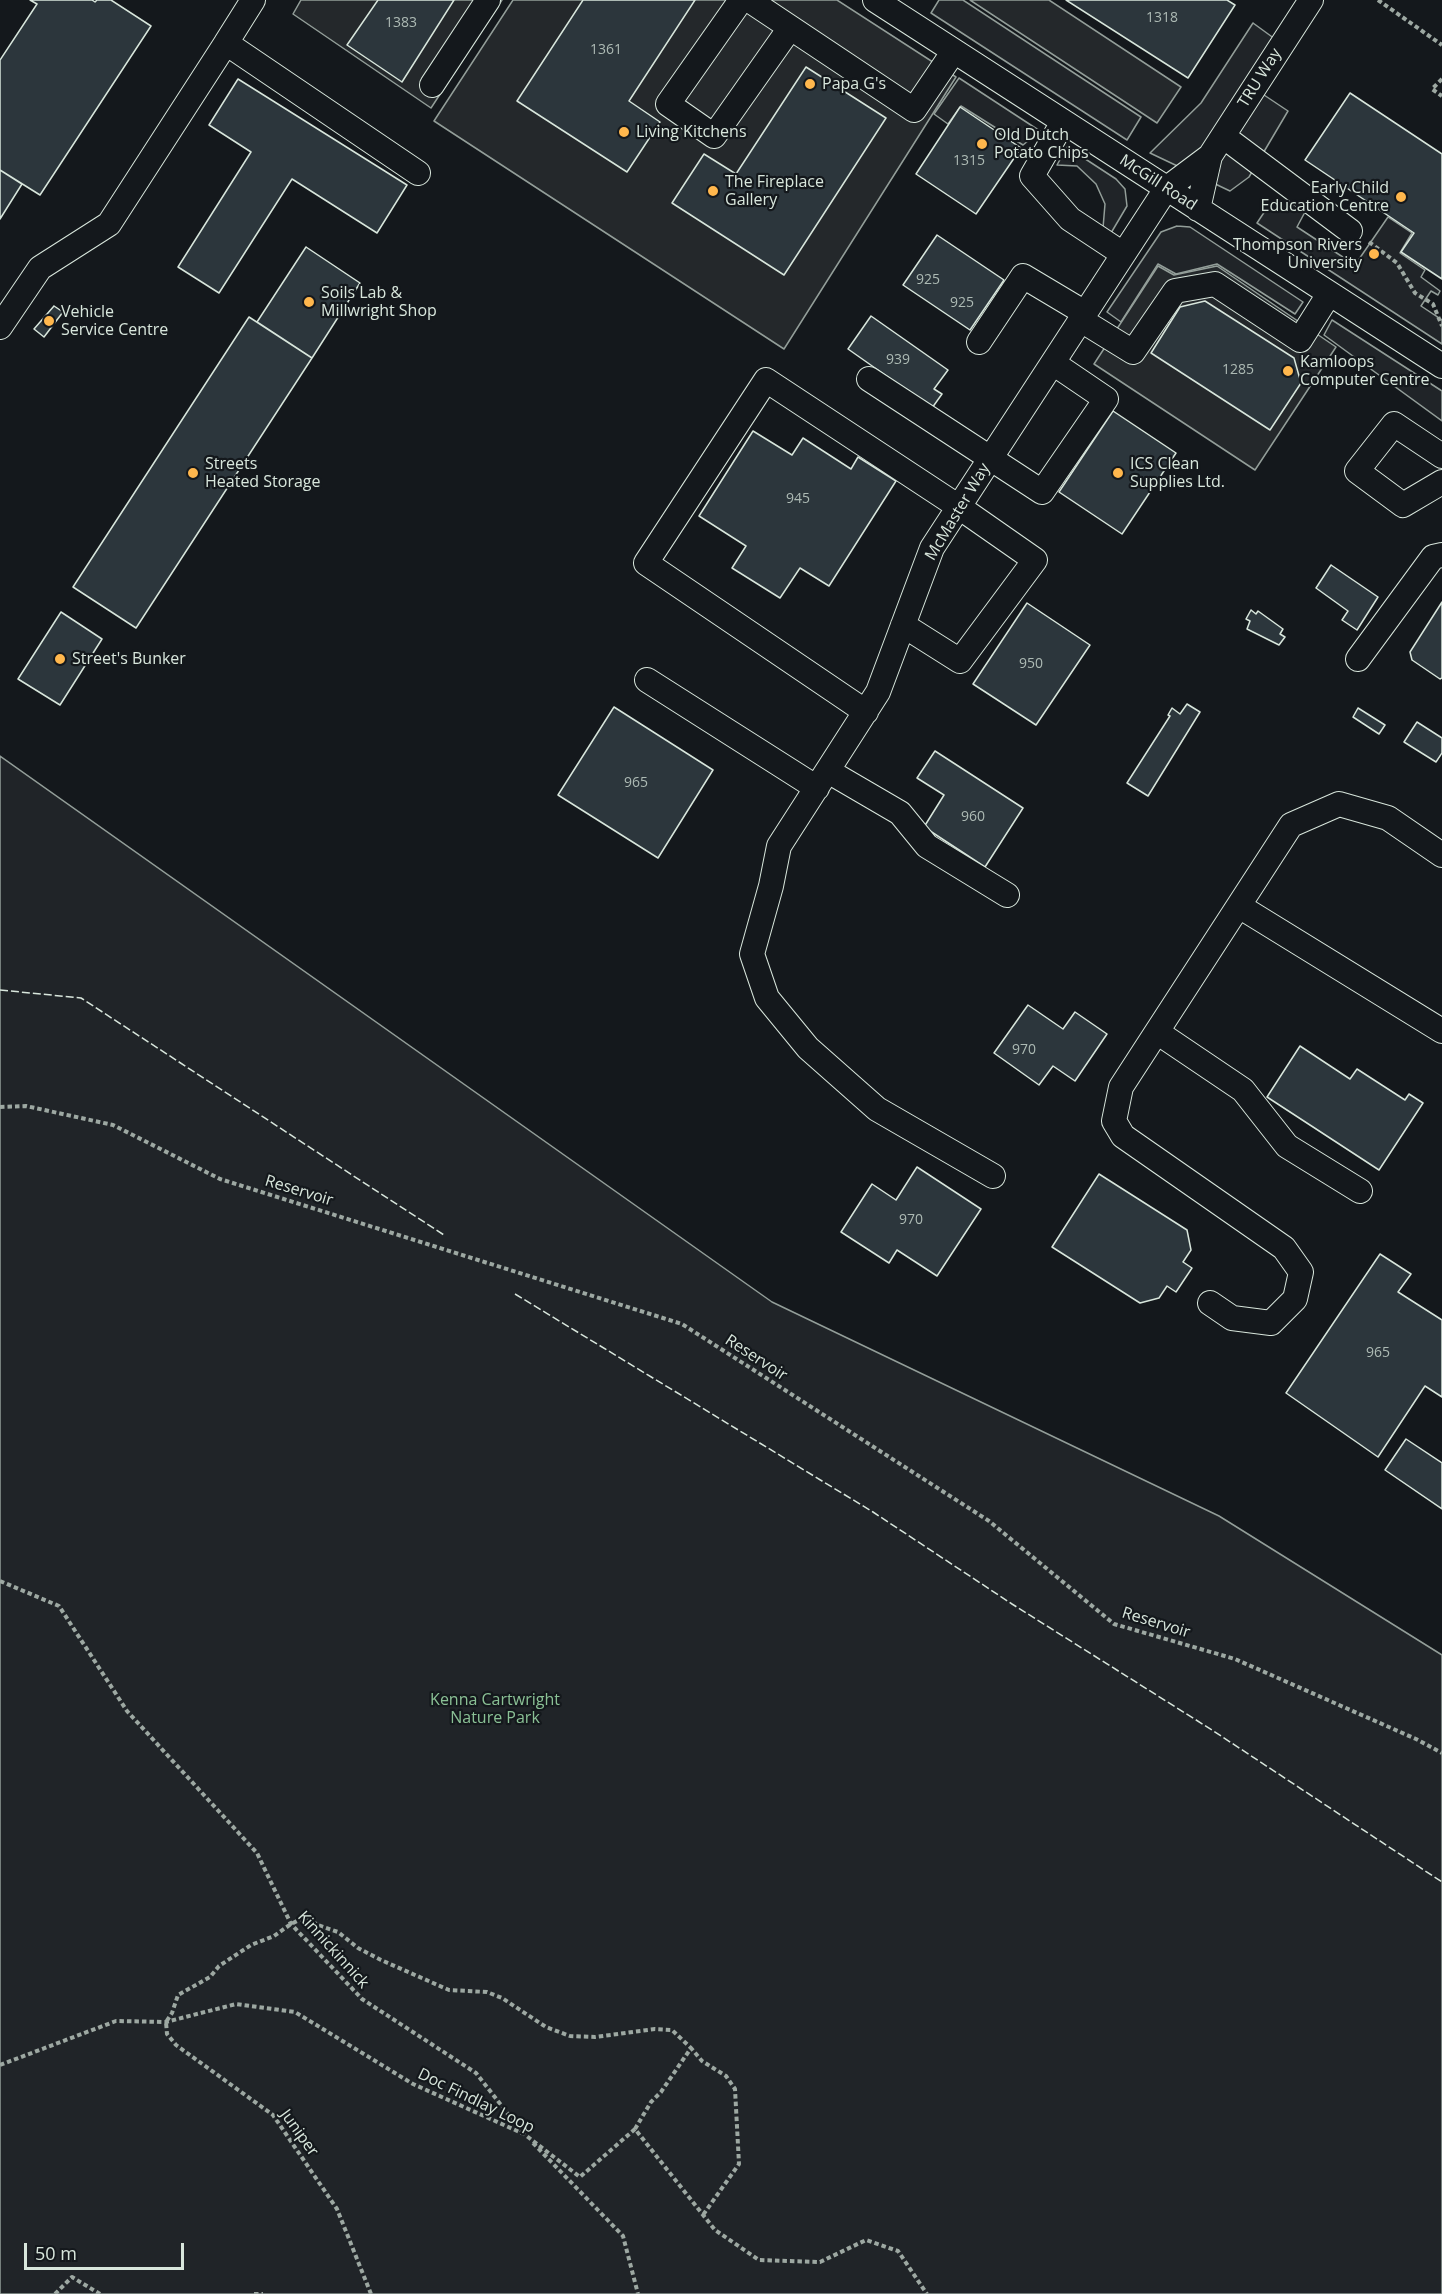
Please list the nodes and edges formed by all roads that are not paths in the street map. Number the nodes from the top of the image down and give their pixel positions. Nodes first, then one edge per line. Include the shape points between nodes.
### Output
1 (253, 0) edge
2 (488, 0) edge
3 (741, 0) edge
4 (875, 0) edge
5 (1311, 0) edge
6 (762, 4) edge
7 (790, 28) junction
8 (226, 43) junction
9 (954, 51) junction
10 (432, 85) dead end
11 (1063, 122) junction
12 (1217, 146) junction
13 (418, 173) dead end
14 (1166, 189) junction
15 (1198, 209) junction
16 (1359, 237) road end
17 (1124, 254) junction
18 (1329, 294) junction
19 (1083, 316) junction
20 (0, 327) edge
21 (979, 342) dead end
22 (1053, 363) junction
23 (1442, 366) edge
24 (870, 379) dead end
25 (1442, 456) edge
26 (991, 458) junction
27 (1442, 482) edge
28 (959, 507) junction
29 (1442, 555) edge
30 (903, 625) junction
31 (1358, 659) dead end
32 (646, 680) dead end
33 (866, 712) junction
34 (822, 779) junction
35 (1442, 855) edge
36 (1007, 895) dead end
37 (1239, 906) junction
38 (1442, 1031) edge
39 (1157, 1032) junction
40 (993, 1176) dead end
41 (1360, 1191) dead end
42 (1210, 1303) dead end

1 - 8 street
2 - 10 street
3 - 7 street via 668,104 714,136
4 - 9 street, McGill Road
5 - 12 street, TRU Way
6 - 7 street
7 - 9 street via 914,110
8 - 13 street
8 - 20 street via 110,224 40,268
9 - 11 street, McGill Road
11 - 14 street, McGill Road
11 - 17 street via 1032,176 1070,219
12 - 14 street
12 - 15 street
12 - 16 street
14 - 15 street, McGill Road
14 - 17 street, McMaster Way
15 - 18 street, McGill Road
17 - 19 street, McMaster Way
18 - 19 street via 1300,340 1215,284 1174,291 1134,352
18 - 23 street, McGill Road
19 - 21 street via 1023,276
19 - 22 street, McMaster Way
22 - 26 street, McMaster Way
22 - 26 street via 1106,399 1042,492
24 - 26 street
25 - 27 street via 1394,424 1357,471 1403,505
26 - 28 street, McMaster Way
28 - 30 street, McMaster Way via 932,548
28 - 30 street via 1035,560 960,661
28 - 33 street via 766,380 646,563
29 - 31 street via 1433,557
30 - 33 street, McMaster Way via 878,692
32 - 34 street
33 - 34 street, McMaster Way
34 - 36 street via 900,813 927,846
34 - 40 street, McMaster Way via 779,846 752,954 766,998 808,1048 877,1109
35 - 37 street via 1388,818 1338,804 1291,825
37 - 38 street
37 - 39 street
39 - 41 street via 1243,1090 1287,1146
39 - 42 street via 1121,1087 1114,1120 1123,1136 1284,1248 1301,1272 1295,1299 1271,1323 1232,1318

